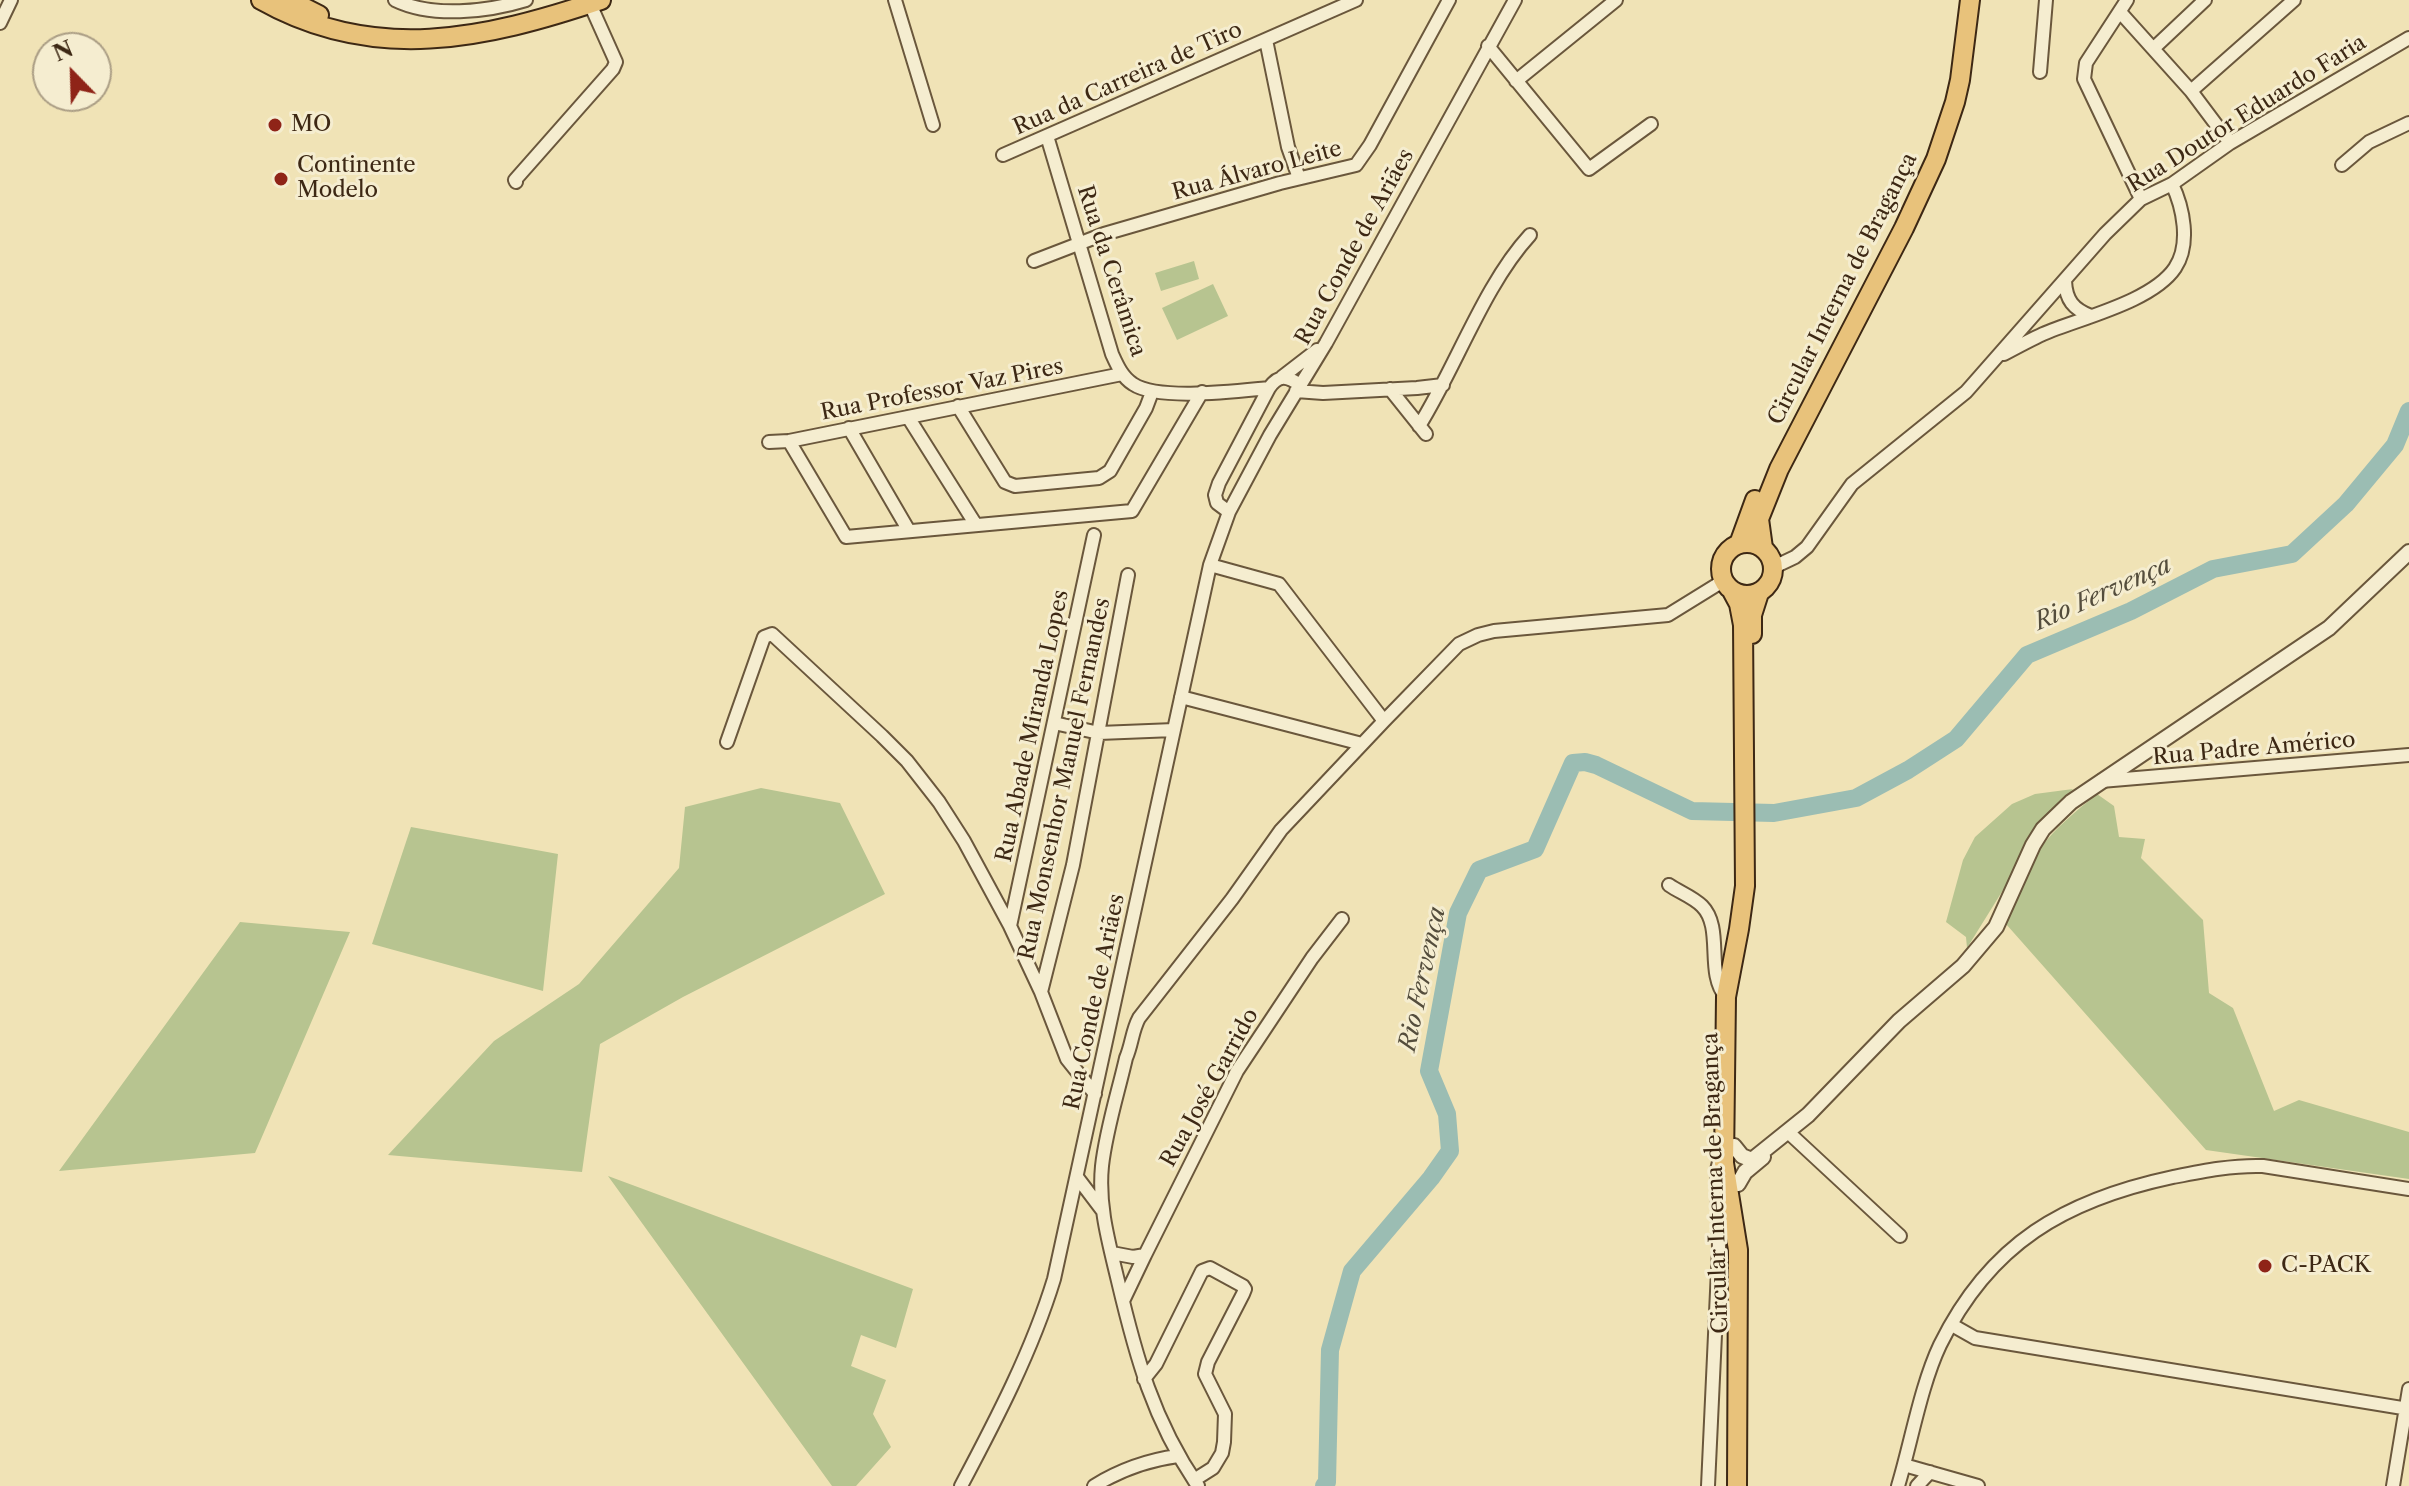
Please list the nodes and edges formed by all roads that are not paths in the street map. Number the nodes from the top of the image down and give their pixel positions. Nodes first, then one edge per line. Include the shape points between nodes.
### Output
1 (11, 0) edge
2 (261, 0) edge
3 (289, 0) edge
4 (395, 0) edge
5 (526, 0) edge
6 (1356, 0) edge
7 (1449, 0) edge
8 (1515, 0) edge
9 (1616, 0) edge
10 (1964, 0) edge
11 (1970, 0) edge
12 (2046, 0) edge
13 (2127, 0) edge
14 (2205, 0) edge
15 (2294, 0) edge
16 (898, 1) edge
17 (596, 2) edge
18 (2120, 12) junction
19 (0, 23) edge
20 (2409, 38) edge
21 (423, 39) junction
22 (1266, 40) junction
23 (1488, 46) junction
24 (2154, 48) junction
25 (2040, 72) dead end
26 (1516, 81) junction
27 (2191, 91) junction
28 (2409, 123) edge
29 (1651, 124) dead end
30 (933, 125) dead end
31 (1047, 136) junction
32 (2230, 143) junction
33 (1003, 155) dead end
34 (2342, 165) dead end
35 (1299, 178) junction
36 (516, 182) dead end
37 (2172, 184) junction
38 (2141, 199) junction
39 (1530, 235) dead end
40 (1079, 242) junction
41 (1034, 261) dead end
42 (2065, 281) junction
43 (2091, 316) junction
44 (1326, 343) junction
45 (1998, 357) junction
46 (1122, 374) junction
47 (1282, 377) junction
48 (1443, 385) junction
49 (1390, 389) junction
50 (1297, 390) junction
51 (1271, 391) junction
52 (1152, 392) junction
53 (1202, 392) junction
54 (958, 406) junction
55 (1284, 410) junction
56 (908, 417) junction
57 (849, 428) junction
58 (789, 441) junction
59 (769, 442) dead end
60 (1229, 512) junction
61 (976, 525) junction
62 (909, 531) junction
63 (1094, 535) dead end
64 (1739, 544) junction
65 (1763, 548) junction
66 (2409, 552) edge
67 (1210, 565) junction
68 (1774, 567) junction
69 (1128, 575) dead end
70 (1728, 586) junction
71 (1759, 593) junction
72 (1181, 697) junction
73 (1384, 721) junction
74 (1054, 723) junction
75 (1174, 730) junction
76 (1099, 733) junction
77 (727, 742) dead end
78 (1362, 744) junction
79 (1748, 749) junction
80 (2409, 755) edge
81 (2101, 781) junction
82 (1748, 865) junction
83 (1669, 885) dead end
84 (1342, 919) dead end
85 (1010, 926) junction
86 (1041, 992) junction
87 (1726, 997) junction
88 (1110, 1029) junction
89 (1133, 1031) junction
90 (1105, 1052) junction
91 (1126, 1058) junction
92 (1095, 1094) junction
93 (1788, 1132) junction
94 (1770, 1147) junction
95 (1729, 1152) junction
96 (1081, 1157) junction
97 (1102, 1164) junction
98 (1077, 1177) junction
99 (1738, 1184) junction
100 (2409, 1189) edge
101 (1102, 1210) junction
102 (1900, 1236) dead end
103 (1112, 1253) junction
104 (1145, 1255) junction
105 (1123, 1301) junction
106 (1952, 1325) junction
107 (1144, 1379) junction
108 (2409, 1389) edge
109 (2407, 1408) edge
110 (1178, 1456) junction
111 (1904, 1465) junction
112 (1930, 1472) junction
113 (1196, 1483) edge
114 (961, 1486) edge
115 (1094, 1486) edge
116 (1708, 1486) edge
117 (1737, 1486) edge
118 (1746, 1486) edge
119 (1898, 1486) edge
120 (1917, 1486) edge
121 (1978, 1486) edge
122 (2393, 1486) edge

1 - 19 street
2 - 21 main road via 306,22 358,35
3 - 21 main road via 315,14
4 - 5 street via 448,11 492,9
6 - 22 street, Rua da Carreira de Tiro
7 - 35 street, Rua Álvaro Leite via 1361,161
8 - 23 street, Rua Conde de Ariães
9 - 26 street
10 - 64 main road, Circular Interna de Bragança via 1950,94 1926,166 1763,482
11 - 65 main road, Circular Interna de Bragança via 1960,80 1936,159 1779,469 1759,519
12 - 25 street
13 - 18 street
14 - 24 street
15 - 27 street
16 - 30 street
17 - 21 main road via 513,27
17 - 36 street via 616,62 613,69
18 - 24 street
18 - 38 street via 2086,63 2084,79
20 - 32 street, Rua Doutor Eduardo Faria
22 - 31 street, Rua da Carreira de Tiro
22 - 35 street
23 - 26 street
23 - 44 street, Rua Conde de Ariães
24 - 27 street
26 - 29 street via 1589,169
27 - 32 street
28 - 34 street via 2369,142
31 - 33 street, Rua da Carreira de Tiro
31 - 40 street, Rua da Cerâmica
32 - 37 street, Rua Doutor Eduardo Faria
35 - 40 street, Rua Álvaro Leite
37 - 38 street, Rua Doutor Eduardo Faria
37 - 43 street via 2183,219 2175,268 2148,291
38 - 42 street, Rua Doutor Eduardo Faria
39 - 48 street via 1501,276
40 - 41 street, Rua Álvaro Leite
40 - 46 street, Rua da Cerâmica
42 - 43 street via 2070,302
42 - 45 street, Rua Doutor Eduardo Faria
43 - 45 street
44 - 47 street
44 - 50 street, Rua Conde de Ariães
45 - 68 street, Rua Doutor Eduardo Faria via 1966,392 1852,484 1807,547
46 - 52 street, Rua da Cerâmica
46 - 54 street, Rua Professor Vaz Pires
47 - 50 street
47 - 51 street
48 - 49 street
48 - 49 street via 1423,430
49 - 50 street
50 - 51 street
50 - 55 street, Rua Conde de Ariães
51 - 53 street
51 - 55 street
51 - 60 street via 1219,483 1217,503
52 - 53 street
52 - 54 street via 1110,471 1099,478 1015,486 1005,482
53 - 61 street via 1132,511
54 - 56 street, Rua Professor Vaz Pires
55 - 60 street, Rua Conde de Ariães
56 - 57 street, Rua Professor Vaz Pires
56 - 61 street
57 - 58 street, Rua Professor Vaz Pires
57 - 62 street
58 - 59 street, Rua Professor Vaz Pires
58 - 62 street via 846,537
60 - 67 street, Rua Conde de Ariães
61 - 62 street
63 - 74 street, Rua Abade Miranda Lopes
64 - 65 main road
64 - 70 main road via 1725,555 1721,572
65 - 68 main road
66 - 81 street via 2329,628
67 - 72 street, Rua Conde de Ariães
67 - 73 street via 1279,584
68 - 71 main road via 1769,585
69 - 76 street, Rua Monsenhor Manuel Fernandes
70 - 71 main road via 1745,596
70 - 73 street via 1659,616 1478,635 1459,644
70 - 79 main road, Circular Interna de Bragança via 1743,625
71 - 79 main road, Circular Interna de Bragança via 1752,615
72 - 75 street, Rua Conde de Ariães
72 - 78 street
73 - 78 street
74 - 76 street
74 - 85 street, Rua Abade Miranda Lopes
75 - 76 street
75 - 88 street, Rua Conde de Ariães
76 - 86 street, Rua Monsenhor Manuel Fernandes
77 - 85 street via 764,637 772,634 907,761 964,841
78 - 89 street via 1281,830
79 - 82 main road, Circular Interna de Bragança
80 - 81 street, Rua Padre Américo
81 - 93 street via 2043,829 1996,927 1963,966 1899,1021
82 - 87 main road, Circular Interna de Bragança
82 - 95 main road, Circular Interna de Bragança via 1750,908 1733,1002
83 - 87 street via 1707,913 1717,984
84 - 104 street, Rua José Garrido via 1237,1071
85 - 86 street
86 - 92 street via 1067,1059
87 - 95 main road, Circular Interna de Bragança
88 - 89 street
88 - 90 street, Rua Conde de Ariães
89 - 91 street
90 - 91 street
90 - 92 street, Rua Conde de Ariães
91 - 97 street
92 - 96 street, Rua Conde de Ariães
93 - 94 street
93 - 102 street
94 - 95 street via 1752,1160
94 - 99 street
95 - 99 main road, Circular Interna de Bragança
95 - 116 street via 1717,1165 1719,1248
95 - 117 main road, Circular Interna de Bragança via 1738,1250
96 - 97 street
96 - 98 street, Rua Conde de Ariães
97 - 101 street
98 - 101 street
98 - 114 street, Rua Conde de Ariães via 1044,1311
99 - 118 main road, Circular Interna de Bragança via 1747,1238
100 - 106 street via 2243,1165 2128,1187 2053,1218 2021,1241 1989,1270
101 - 103 street
103 - 104 street
103 - 105 street
104 - 105 street, Rua José Garrido
105 - 107 street
106 - 109 street via 1975,1338
106 - 111 street via 1929,1375
107 - 110 street
107 - 113 street via 1202,1271 1210,1268 1243,1286 1205,1374 1225,1414 1222,1453
108 - 109 street
109 - 122 street
110 - 113 street
110 - 115 street via 1139,1464
111 - 112 street
111 - 119 street
112 - 120 street
112 - 121 street

